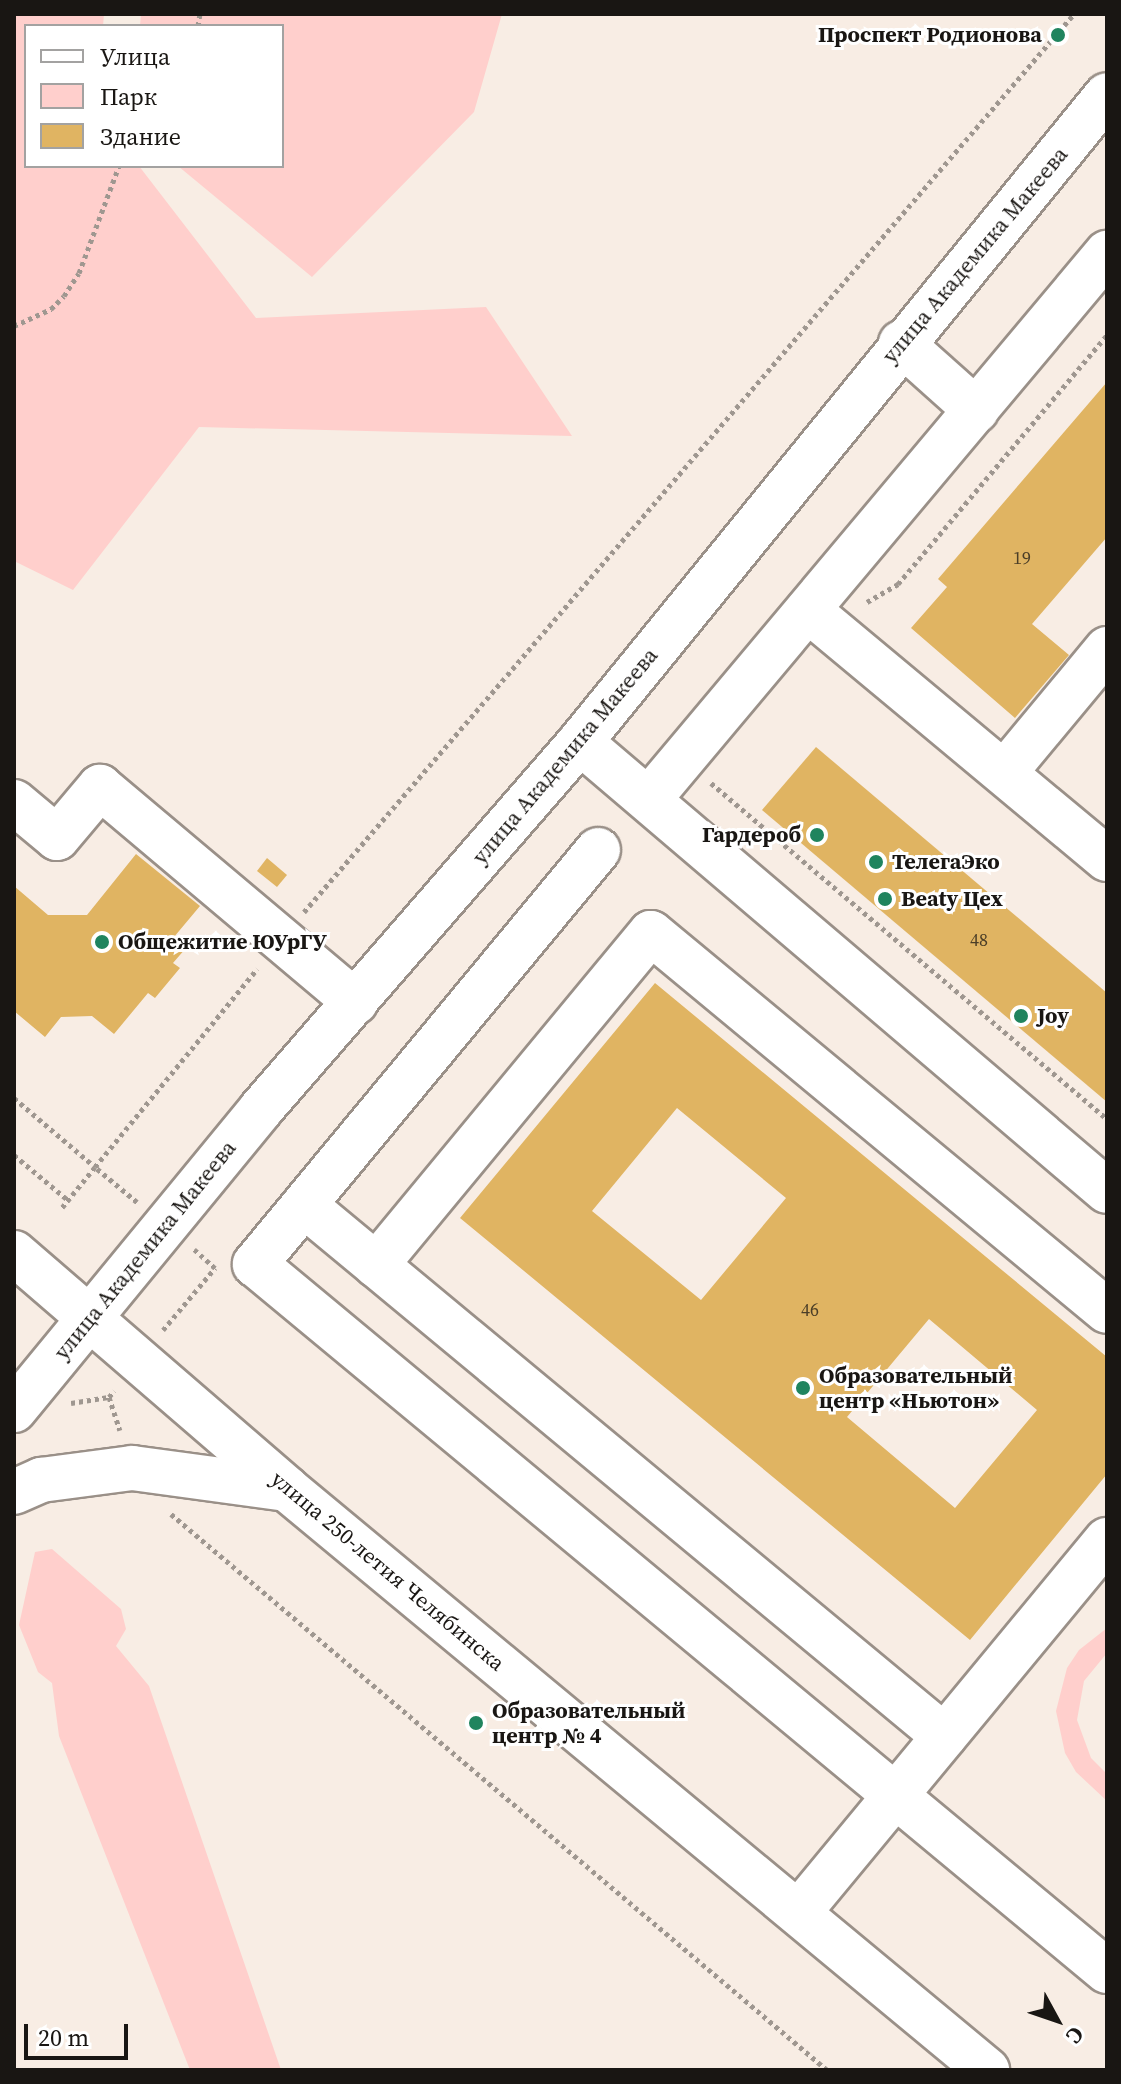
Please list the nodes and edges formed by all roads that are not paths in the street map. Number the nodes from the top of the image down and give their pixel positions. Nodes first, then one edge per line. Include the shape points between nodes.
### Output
1 (1107, 95) edge
2 (1107, 253) edge
3 (901, 343) junction
4 (976, 410) junction
5 (808, 610) junction
6 (1107, 649) edge
7 (580, 742) junction
8 (1005, 772) junction
9 (658, 788) junction
10 (14, 802) edge
11 (598, 850) dead end
12 (1107, 859) edge
13 (355, 1002) junction
14 (1107, 1191) edge
15 (304, 1205) junction
16 (14, 1253) edge
17 (376, 1265) junction
18 (1107, 1311) edge
19 (90, 1318) junction
20 (14, 1410) edge
21 (287, 1489) junction
22 (14, 1492) edge
23 (1107, 1540) edge
24 (944, 1736) junction
25 (895, 1795) junction
26 (799, 1912) junction
27 (1107, 1971) edge
28 (987, 2070) edge

1 - 3 street, улица Академика Макеева
2 - 4 street
3 - 4 street
3 - 7 street, улица Академика Макеева
4 - 5 street
5 - 8 street
5 - 9 street
6 - 8 street
7 - 9 street
7 - 13 street, улица Академика Макеева
8 - 12 street
9 - 14 street
10 - 13 street via 57,838 100,787
11 - 15 street
13 - 19 street, улица Академика Макеева
15 - 17 street
15 - 25 street via 244,1255
16 - 19 street, улица 250-летия Челябинска
17 - 18 street via 651,933
17 - 24 street
19 - 20 street, улица Академика Макеева
19 - 21 street, улица 250-летия Челябинска
21 - 22 street via 132,1468 41,1480
21 - 26 street, улица 250-летия Челябинска
23 - 24 street
24 - 25 street
25 - 26 street
25 - 27 street
26 - 28 street, улица 250-летия Челябинска

